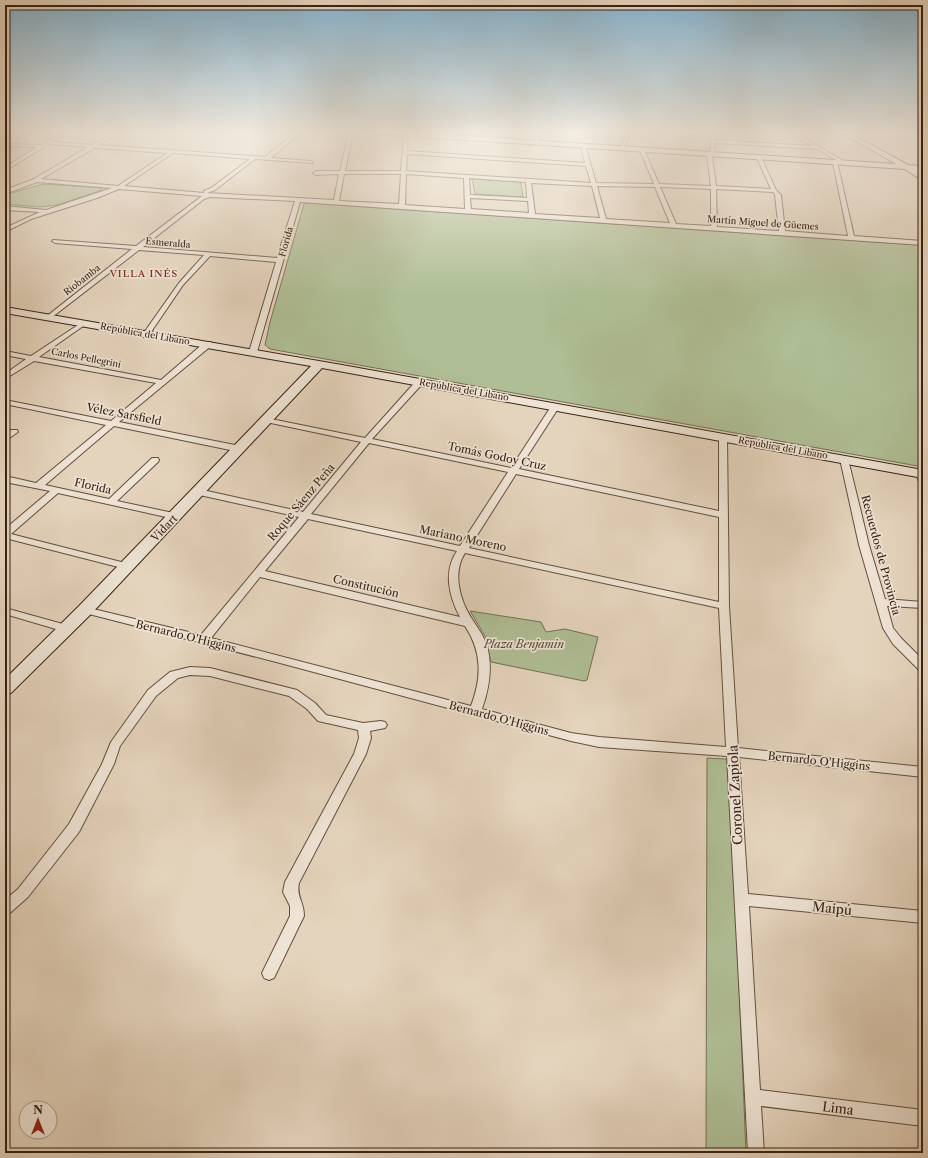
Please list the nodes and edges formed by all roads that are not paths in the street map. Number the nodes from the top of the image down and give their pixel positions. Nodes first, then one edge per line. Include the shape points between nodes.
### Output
1 (20, 186) edge
2 (108, 186) edge
3 (217, 186) edge
4 (339, 186) edge
5 (403, 186) edge
6 (467, 186) edge
7 (529, 186) edge
8 (594, 186) edge
9 (657, 186) edge
10 (658, 186) edge
11 (772, 186) edge
12 (839, 186) edge
13 (119, 187) junction
14 (714, 188) junction
15 (774, 191) junction
16 (5, 192) edge
17 (207, 194) junction
18 (467, 196) junction
19 (298, 200) junction
20 (530, 200) junction
21 (336, 202) junction
22 (402, 206) junction
23 (5, 208) edge
24 (50, 211) junction
25 (468, 211) junction
26 (532, 216) junction
27 (604, 221) junction
28 (674, 226) junction
29 (714, 229) junction
30 (5, 230) edge
31 (782, 233) junction
32 (851, 238) junction
33 (55, 241) dead end
34 (923, 243) edge
35 (136, 249) junction
36 (208, 255) junction
37 (280, 260) junction
38 (5, 310) edge
39 (49, 317) junction
40 (84, 323) junction
41 (147, 334) junction
42 (208, 344) junction
43 (253, 352) junction
44 (5, 353) edge
45 (33, 358) junction
46 (319, 364) junction
47 (5, 377) edge
48 (162, 382) junction
49 (420, 382) junction
50 (5, 402) edge
51 (555, 406) junction
52 (266, 420) junction
53 (114, 423) junction
54 (14, 432) dead end
55 (723, 437) junction
56 (5, 439) edge
57 (367, 440) junction
58 (240, 448) junction
59 (844, 459) junction
60 (155, 460) dead end
61 (515, 471) junction
62 (922, 476) edge
63 (5, 479) edge
64 (38, 486) junction
65 (57, 490) junction
66 (198, 492) junction
67 (111, 502) junction
68 (723, 515) junction
69 (175, 516) junction
70 (304, 516) junction
71 (5, 535) edge
72 (463, 550) junction
73 (126, 566) junction
74 (258, 573) junction
75 (880, 602) junction
76 (724, 606) junction
77 (923, 606) edge
78 (85, 610) junction
79 (5, 611) edge
80 (469, 623) junction
81 (66, 628) junction
82 (203, 640) junction
83 (923, 667) edge
84 (5, 689) edge
85 (475, 711) junction
86 (381, 725) dead end
87 (363, 727) junction
88 (732, 752) junction
89 (923, 772) edge
90 (741, 899) junction
91 (5, 909) edge
92 (923, 917) edge
93 (269, 972) dead end
94 (753, 1097) junction
95 (923, 1118) edge
96 (756, 1153) edge

1 - 16 street
2 - 13 street, Martín Miguel de Güemes
3 - 17 street, Riobamba
4 - 21 street
5 - 22 street
6 - 18 street
7 - 20 street
8 - 27 street
9 - 28 street
10 - 14 street
11 - 15 street
12 - 32 street
13 - 17 street, Martín Miguel de Güemes
13 - 24 street
14 - 15 street
14 - 29 street
15 - 31 street via 778,195
17 - 19 street, Martín Miguel de Güemes
17 - 35 street, Riobamba
18 - 20 street
18 - 25 street
19 - 21 street, Martín Miguel de Güemes
19 - 37 street, Florida
20 - 26 street
21 - 22 street, Martín Miguel de Güemes
22 - 25 street, Martín Miguel de Güemes
23 - 24 street
24 - 30 street via 23,220
25 - 26 street, Martín Miguel de Güemes
26 - 27 street, Martín Miguel de Güemes
27 - 28 street, Martín Miguel de Güemes
28 - 29 street, Martín Miguel de Güemes
29 - 31 street, Martín Miguel de Güemes
31 - 32 street, Martín Miguel de Güemes
32 - 34 street, Martín Miguel de Güemes
33 - 35 street, Esmeralda
35 - 36 street, Esmeralda
35 - 39 street, Riobamba
36 - 37 street, Esmeralda
36 - 41 street via 182,284
37 - 43 street, Florida via 262,314
38 - 39 main road, República del Líbano
39 - 40 main road, República del Líbano
40 - 41 main road, República del Líbano
40 - 45 street
41 - 42 main road, República del Líbano
42 - 43 main road, República del Líbano
42 - 48 street
43 - 46 main road, República del Líbano
44 - 45 street, Carlos Pellegrini
45 - 47 street
45 - 48 street, Carlos Pellegrini
46 - 49 main road, República del Líbano
46 - 52 main road, Vidart
48 - 53 street
49 - 51 main road, República del Líbano
49 - 57 street, Roque Sáenz Peña
50 - 53 street, Vélez Sarsfield
51 - 55 main road, República del Líbano
51 - 61 street
52 - 57 street, Tomás Godoy Cruz
52 - 58 main road, Vidart
53 - 58 street, Vélez Sarsfield
53 - 64 street
54 - 56 street
55 - 59 main road, República del Líbano
55 - 68 street, Coronel Zapiola
57 - 61 street, Tomás Godoy Cruz
57 - 70 street, Roque Sáenz Peña
58 - 66 main road, Vidart
59 - 62 main road, República del Líbano
59 - 75 street, Recuerdos de Provincia
60 - 67 street
61 - 68 street, Tomás Godoy Cruz
61 - 72 street
63 - 64 street, Florida
64 - 65 street, Florida
65 - 67 street, Florida
65 - 71 street
66 - 69 main road, Vidart
66 - 70 street, Mariano Moreno
67 - 69 street, Florida
68 - 76 street, Coronel Zapiola
69 - 73 main road, Vidart
70 - 72 street, Mariano Moreno
70 - 74 street, Roque Sáenz Peña
71 - 73 street
72 - 76 street, Mariano Moreno
72 - 80 street via 454,568 454,582 457,600
73 - 78 main road, Vidart
74 - 80 street, Constitución
74 - 82 street, Roque Sáenz Peña
75 - 77 street
75 - 83 street, Recuerdos de Provincia via 888,628
76 - 88 street, Coronel Zapiola
78 - 81 main road, Vidart
78 - 82 street, Bernardo O'Higgins
79 - 81 street
80 - 85 street via 481,643 484,662 483,691
81 - 84 main road, Vidart
82 - 85 street, Bernardo O'Higgins
85 - 88 street, Bernardo O'Higgins via 599,742
86 - 87 street
87 - 91 street via 322,718 311,706 292,693 210,672 190,671 174,675 152,693 115,745 108,764 74,828 23,893
87 - 93 street via 365,738 360,754 292,882 290,892 297,906 296,916
88 - 89 street, Bernardo O'Higgins
88 - 90 street, Coronel Zapiola
90 - 92 street, Maipú
90 - 94 street, Coronel Zapiola
94 - 95 street, Lima
94 - 96 street, Coronel Zapiola

